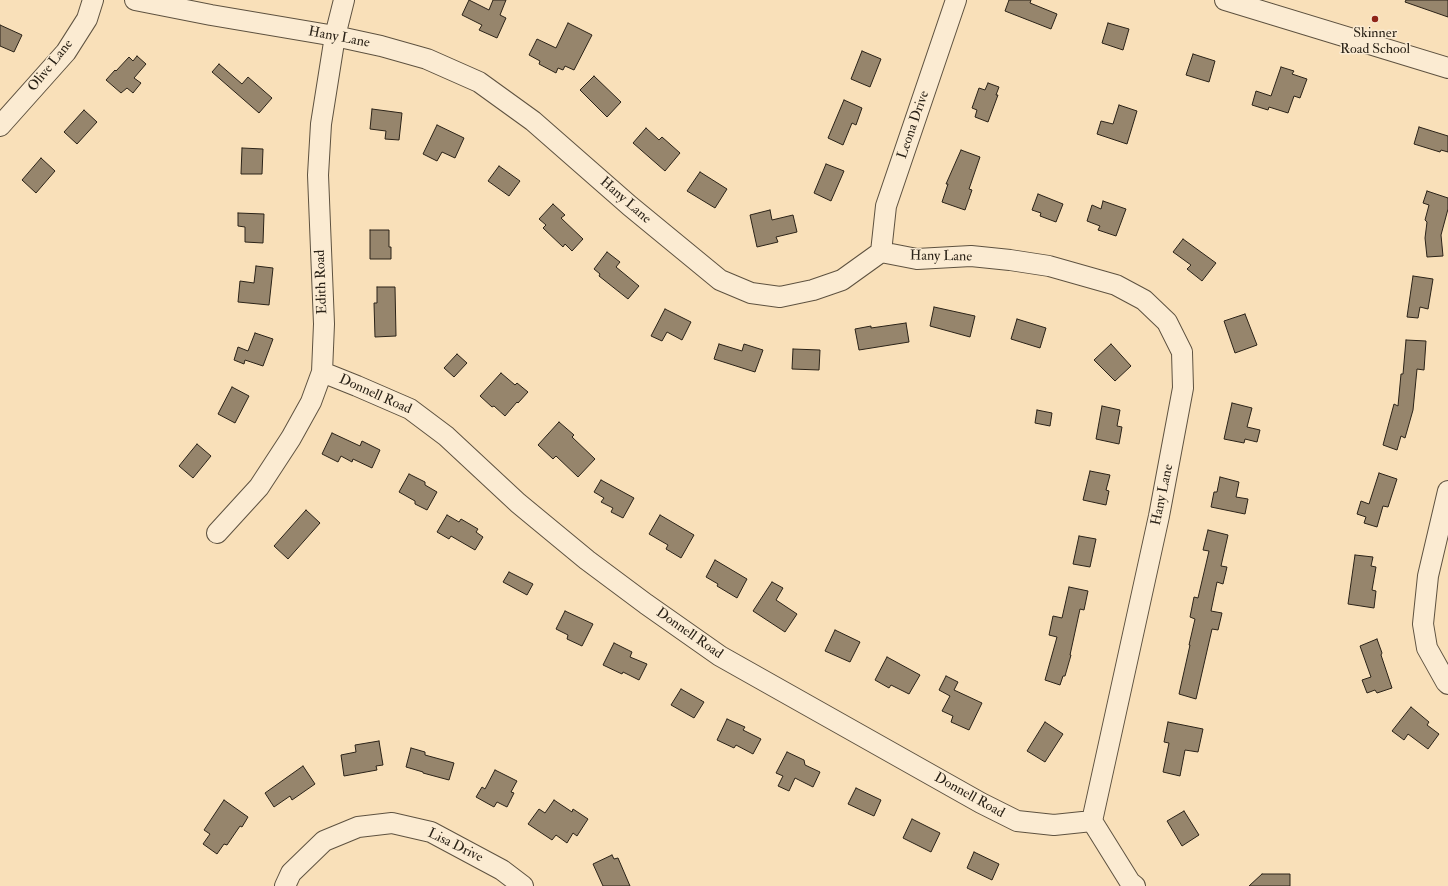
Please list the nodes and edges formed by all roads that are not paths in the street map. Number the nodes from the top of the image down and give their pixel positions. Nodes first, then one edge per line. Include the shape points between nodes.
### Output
1 (92, 0) edge
2 (135, 0) edge
3 (344, 0) edge
4 (956, 0) edge
5 (1225, 0) edge
6 (335, 36) junction
7 (1448, 68) edge
8 (0, 126) edge
9 (881, 252) junction
10 (322, 372) junction
11 (1448, 491) edge
12 (217, 533) dead end
13 (1448, 684) edge
14 (1092, 821) junction
15 (286, 886) edge
16 (523, 886) edge
17 (1134, 886) edge

1 - 8 street, Olive Lane via 87,19 66,52
2 - 6 street, Hany Lane
3 - 6 street, Edith Road
4 - 9 street, Leona Drive via 886,206
5 - 7 street
6 - 9 street, Hany Lane via 427,59 479,82 533,121 720,280 751,293 780,297 813,290 842,280
6 - 10 street, Edith Road via 321,124 318,175 324,324
9 - 14 street, Hany Lane via 917,259 971,256 1010,260 1049,266 1116,286 1144,300 1167,322 1182,352 1183,388 1159,516
10 - 12 street, Edith Road via 311,402 291,438 259,487
10 - 14 street, Donnell Road via 410,409 446,436 518,503 587,560 720,656 1017,821 1054,824
11 - 13 street via 1428,576 1423,624 1427,648
14 - 17 street
15 - 16 street, Lisa Drive via 291,873 324,841 358,827 392,823 431,832 502,870

